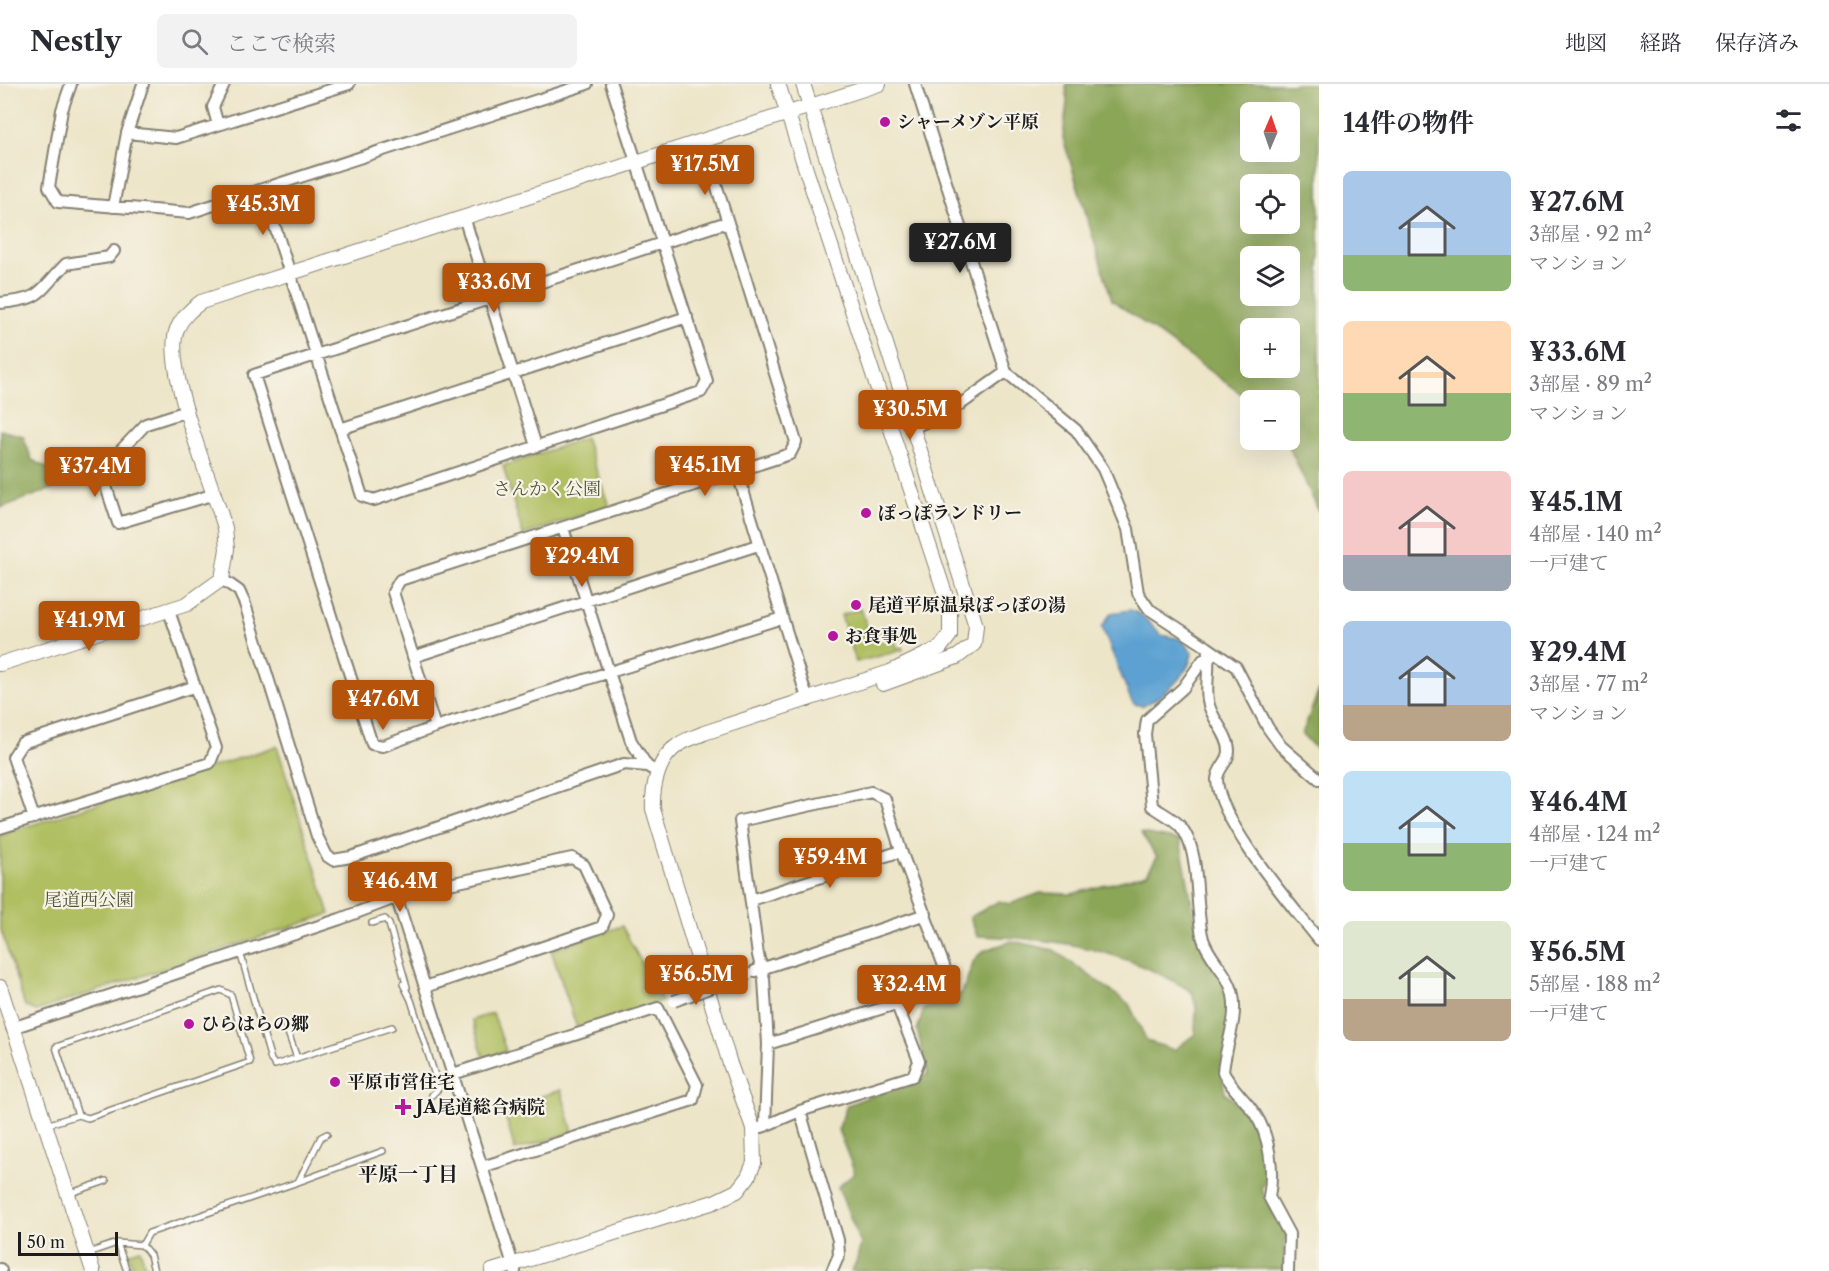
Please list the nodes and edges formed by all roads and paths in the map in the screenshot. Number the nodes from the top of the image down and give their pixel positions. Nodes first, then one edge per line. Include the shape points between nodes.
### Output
1 (71, 84) edge
2 (142, 84) edge
3 (224, 84) edge
4 (349, 84) edge
5 (587, 84) edge
6 (611, 84) edge
7 (778, 84) edge
8 (803, 84) edge
9 (879, 84) edge
10 (915, 84) edge
11 (326, 88) edge
12 (812, 108) junction
13 (787, 114) junction
14 (218, 125) junction
15 (127, 133) junction
16 (708, 158) dead end
17 (636, 161) junction
18 (263, 190) junction
19 (113, 207) junction
20 (464, 217) junction
21 (729, 226) junction
22 (663, 243) junction
23 (114, 251) dead end
24 (290, 273) junction
25 (490, 300) junction
26 (0, 303) edge
27 (687, 317) junction
28 (315, 355) junction
29 (1006, 372) junction
30 (512, 374) junction
31 (188, 411) junction
32 (340, 429) junction
33 (911, 429) junction
34 (536, 446) junction
35 (737, 471) junction
36 (215, 494) junction
37 (939, 514) junction
38 (920, 520) junction
39 (562, 528) junction
40 (758, 545) junction
41 (222, 579) junction
42 (585, 602) junction
43 (169, 611) junction
44 (782, 618) junction
45 (1208, 652) junction
46 (413, 657) junction
47 (0, 664) edge
48 (610, 673) junction
49 (193, 687) junction
50 (808, 701) junction
51 (435, 727) junction
52 (652, 769) junction
53 (1319, 779) edge
54 (34, 818) junction
55 (0, 828) edge
56 (901, 851) junction
57 (397, 899) junction
58 (751, 900) junction
59 (926, 914) junction
60 (372, 923) dead end
61 (1319, 940) edge
62 (240, 952) junction
63 (761, 968) junction
64 (403, 984) dead end
65 (0, 987) edge
66 (425, 987) junction
67 (411, 1000) junction
68 (897, 1005) junction
69 (658, 1008) junction
70 (285, 1024) dead end
71 (392, 1027) dead end
72 (12, 1028) junction
73 (768, 1044) junction
74 (297, 1058) junction
75 (453, 1074) junction
76 (432, 1095) dead end
77 (800, 1111) junction
78 (78, 1115) junction
79 (44, 1125) junction
80 (759, 1127) junction
81 (327, 1134) dead end
82 (383, 1151) dead end
83 (482, 1167) junction
84 (106, 1182) dead end
85 (298, 1182) junction
86 (67, 1194) junction
87 (117, 1243) junction
88 (142, 1245) junction
89 (86, 1253) junction
90 (514, 1268) edge
91 (93, 1271) edge
92 (127, 1271) edge
93 (153, 1271) edge
94 (492, 1271) edge
95 (832, 1271) edge
96 (1288, 1271) edge

1 - 19 street via 62,110 49,188 58,202
2 - 15 street
3 - 14 street via 213,107
4 - 11 street
5 - 18 street
6 - 17 street
7 - 13 street
8 - 12 street
9 - 12 street
10 - 29 street
11 - 14 street
12 - 13 street
12 - 33 street
13 - 17 street
13 - 38 street
14 - 15 street via 176,138
15 - 19 street
16 - 21 street
17 - 20 street
17 - 22 street
18 - 19 street via 189,213
18 - 24 street
20 - 24 street
20 - 25 street
21 - 22 street via 721,224
21 - 35 street via 796,442 790,454
22 - 25 street
22 - 27 street
23 - 26 street via 109,257 66,264 37,297
24 - 28 street
24 - 31 street via 201,302 187,313 177,330 174,352 175,373
25 - 28 street
25 - 30 street
27 - 30 street
27 - 34 street via 707,381 701,392
28 - 32 street
28 - 51 street via 254,375 372,744 383,746
29 - 33 street via 961,404
29 - 45 street via 1076,430 1103,469 1128,529 1138,593 1149,609
30 - 32 street
30 - 34 street
31 - 36 street
31 - 36 street via 146,424 101,471 118,523
32 - 34 street via 363,496 374,500
33 - 37 street
35 - 39 street
35 - 40 street
36 - 41 street via 227,549
37 - 38 street
37 - 50 street via 976,626 974,644 957,657 860,692
38 - 50 street via 950,609 950,635 940,648 890,672
39 - 42 street
39 - 46 street via 400,580 393,592
40 - 42 street
40 - 44 street
41 - 43 street via 187,604
41 - 52 street via 239,591 245,604 317,836 333,860 624,764
42 - 46 street
42 - 48 street
43 - 47 street
43 - 49 street
44 - 48 street
44 - 50 street
45 - 53 street via 1236,667 1281,746
45 - 61 street via 1208,702 1230,749 1217,778 1227,810 1252,855
45 - 96 street via 1183,688 1147,720 1152,806 1181,826 1191,849 1204,941 1228,978 1234,996 1233,1029 1223,1072 1256,1115 1270,1155 1269,1197 1289,1234
46 - 51 street
48 - 51 street
48 - 52 street via 631,741
49 - 54 street via 22,743 13,757
49 - 54 street via 216,748 210,763
50 - 52 street via 676,745
52 - 80 street via 653,809 730,1064
54 - 55 street
56 - 58 street
56 - 58 street via 885,799 871,792 740,821
56 - 59 street
57 - 62 street
57 - 66 street
57 - 66 street via 411,892 572,858 584,865 607,915 602,927
58 - 63 street
59 - 63 street
59 - 68 street via 947,974 944,988
60 - 67 lane via 385,919 389,924
62 - 72 street
62 - 74 lane via 271,1060 275,1065
63 - 69 street, bridge
63 - 73 street
64 - 67 lane
65 - 72 street
66 - 75 street
67 - 76 lane via 439,1088
68 - 73 street
68 - 77 street via 919,1061 913,1076
69 - 75 street
69 - 83 street via 697,1085 693,1100
70 - 74 lane
71 - 74 lane
72 - 79 street
73 - 80 street
75 - 83 street
77 - 80 street
77 - 95 street via 838,1240 839,1255
78 - 78 lane via 56,1047 221,990 231,995 249,1062 88,1118
78 - 79 lane
79 - 86 street
80 - 90 street via 754,1164 737,1191 714,1203
81 - 85 lane via 321,1137
82 - 85 lane
83 - 90 street
84 - 86 lane
85 - 88 lane via 150,1233
86 - 89 street
87 - 88 lane
87 - 89 lane
87 - 92 lane
88 - 93 lane via 150,1255
89 - 91 street
90 - 94 street

